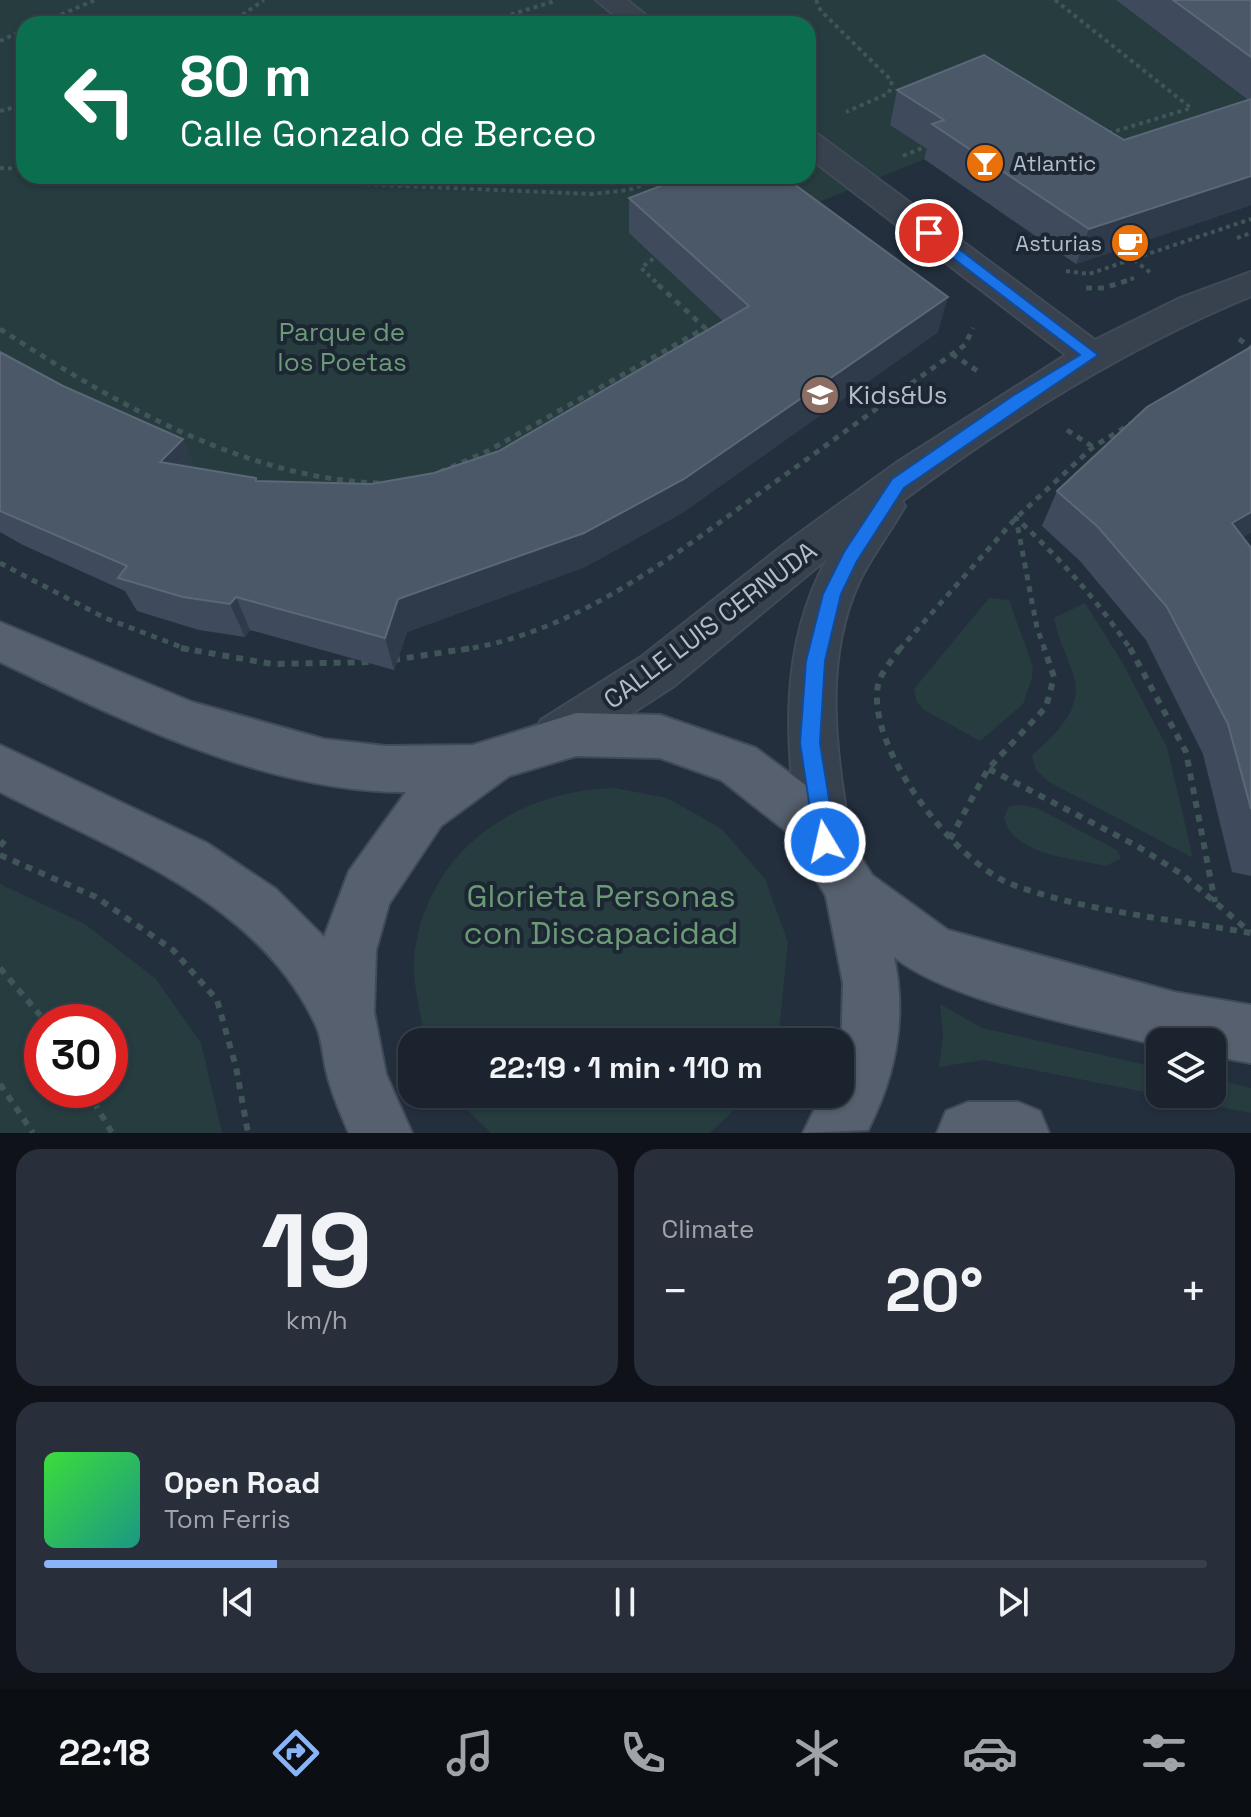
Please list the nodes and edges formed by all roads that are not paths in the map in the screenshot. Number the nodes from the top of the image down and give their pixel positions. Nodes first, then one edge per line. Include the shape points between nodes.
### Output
1 (609, 0) edge
2 (632, 16) edge
3 (816, 149) edge
4 (1251, 283) edge
5 (1090, 355) junction
6 (898, 484) junction
7 (0, 641) edge
8 (558, 735) junction
9 (0, 767) edge
10 (476, 767) junction
11 (825, 842) junction
12 (852, 892) junction
13 (343, 1017) junction
14 (1251, 1034) edge
15 (381, 1133) edge
16 (834, 1133) edge
17 (968, 1133) edge
18 (1018, 1133) edge

1 - 2 street
3 - 5 street
4 - 5 street, CALLE LUIS CERNUDA
5 - 6 street, CALLE LUIS CERNUDA
6 - 8 street, CALLE LUIS CERNUDA via 637,686
6 - 11 street, CALLE LUIS CERNUDA via 832,594 815,661 810,743
7 - 10 main road via 220,734 300,756 374,768
8 - 10 main road
8 - 11 main road via 607,730 656,734 705,748 750,770 791,802
9 - 13 main road via 142,834 229,883 290,938
10 - 13 main road via 438,794 404,829 377,869 356,914
11 - 12 main road
12 - 14 main road via 929,950 970,967 1174,1021
12 - 16 main road via 870,952 872,1017 859,1082
13 - 15 main road via 360,1093
17 - 18 main road

